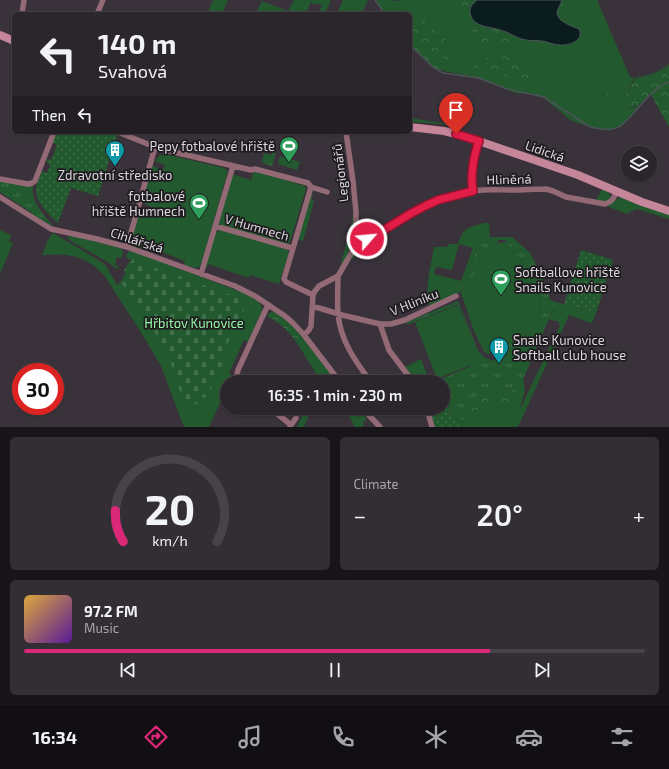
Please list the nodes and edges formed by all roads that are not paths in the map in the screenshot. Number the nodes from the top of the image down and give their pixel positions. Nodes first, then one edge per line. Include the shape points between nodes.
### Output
1 (24, 0) edge
2 (99, 0) edge
3 (103, 0) edge
4 (22, 12) edge
5 (97, 12) edge
6 (98, 12) edge
7 (0, 36) edge
8 (12, 40) edge
9 (412, 127) edge
10 (54, 134) edge
11 (123, 134) edge
12 (346, 134) edge
13 (479, 141) junction
14 (155, 147) junction
15 (233, 166) junction
16 (0, 179) edge
17 (311, 187) junction
18 (473, 191) junction
19 (617, 191) junction
20 (327, 192) dead end
21 (0, 197) edge
22 (669, 211) edge
23 (215, 226) junction
24 (356, 238) junction
25 (127, 247) junction
26 (292, 248) junction
27 (201, 274) junction
28 (338, 276) junction
29 (313, 295) junction
30 (456, 296) dead end
31 (269, 305) junction
32 (313, 307) junction
33 (338, 314) junction
34 (380, 324) junction
35 (304, 335) junction
36 (236, 375) edge
37 (335, 375) edge
38 (366, 375) edge
39 (408, 375) edge
40 (278, 415) edge
41 (369, 415) edge
42 (430, 415) edge
43 (296, 418) dead end
44 (291, 426) edge
45 (380, 427) edge
46 (432, 427) edge

1 - 4 street
2 - 5 street
3 - 6 street
7 - 8 main road
9 - 13 main road, Lidická via 444,131
10 - 16 street via 34,182 28,184
11 - 14 street
12 - 24 street, Legionářů via 356,212
13 - 18 street via 473,170
13 - 19 main road, Lidická
14 - 15 street
14 - 25 street
15 - 17 street via 308,183
15 - 23 street, V Humnech
17 - 20 street
17 - 26 street, V Humnech
18 - 19 street, Hliněná via 546,189 566,197 605,204 613,200
18 - 24 street, Hliněná via 432,203 367,239
19 - 22 main road, Lidická
21 - 25 street, Cihlářská via 53,230
23 - 26 street, V Humnech
23 - 27 street, V Humnech
24 - 28 street, Legionářů via 352,252
25 - 27 street, Cihlářská
26 - 29 street, V Humnech via 284,280
27 - 31 street, Cihlářská via 244,290
28 - 29 street via 319,286
28 - 33 street
29 - 32 street
30 - 34 street, V Hliníku via 402,321
31 - 35 street, Cihlářská via 289,319
31 - 36 street
32 - 33 street, V Hliníku
32 - 35 street via 311,326
33 - 34 street, V Hliníku
33 - 38 street via 347,347
34 - 39 street, V Hliníku via 390,350
35 - 37 street, Cihlářská
40 - 44 street
41 - 45 street
42 - 46 street
43 - 44 street

